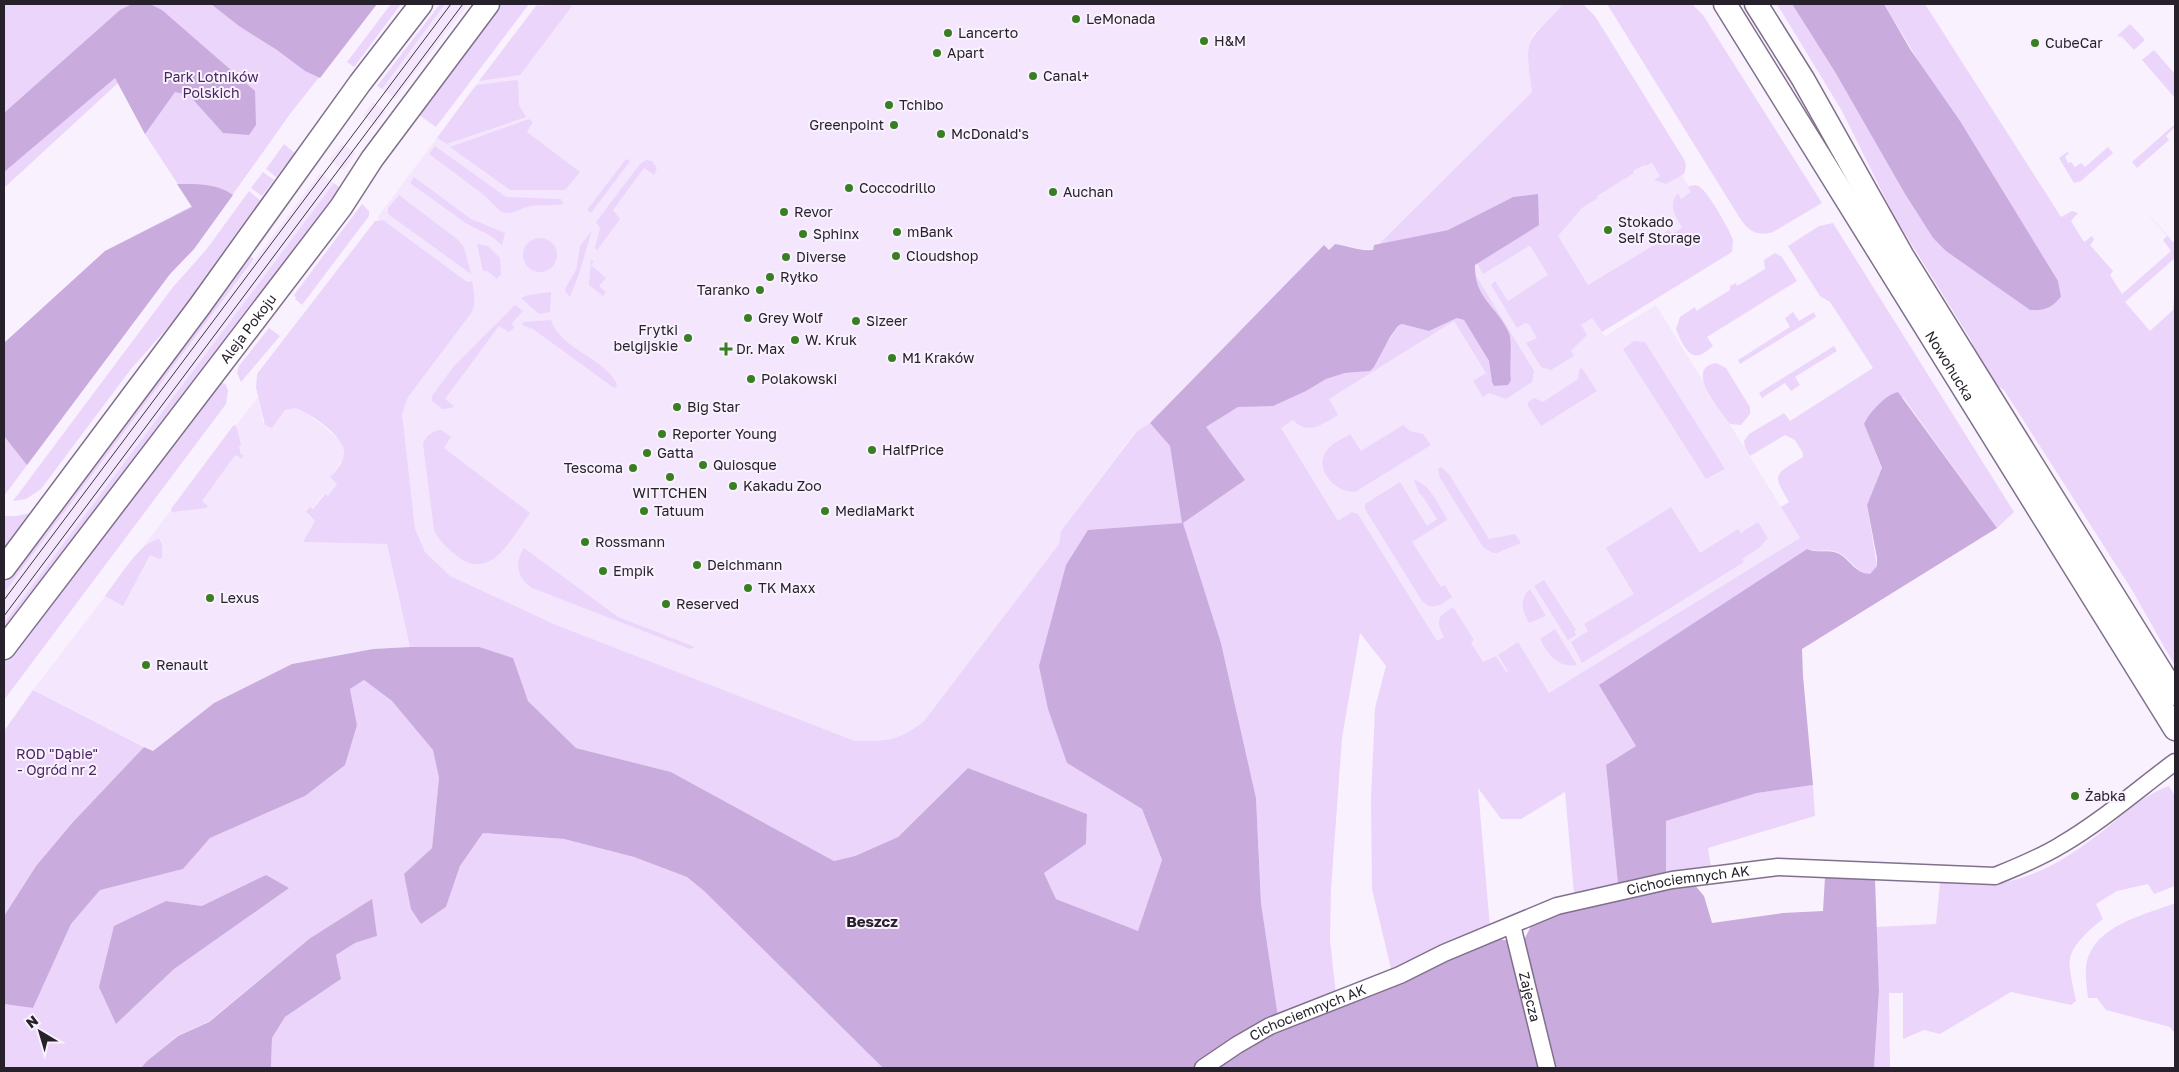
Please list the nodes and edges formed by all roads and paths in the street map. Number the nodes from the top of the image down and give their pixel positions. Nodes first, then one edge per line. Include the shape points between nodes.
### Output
1 (421, 4) edge
2 (488, 4) edge
3 (1725, 4) edge
4 (1756, 4) edge
5 (4, 568) edge
6 (4, 648) edge
7 (2175, 694) edge
8 (2175, 729) edge
9 (2175, 762) edge
10 (1512, 925) junction
11 (1203, 1068) edge
12 (1546, 1068) edge

1 - 5 main road
2 - 6 main road, Aleja Pokoju via 372,159 341,207
3 - 8 main road, Nowohucka
4 - 7 main road, Nowohucka via 1803,79 1902,255
9 - 10 street, Cichociemnych AK via 2060,846 1995,876 1778,867 1672,880 1557,906
10 - 11 street, Cichociemnych AK via 1400,975 1270,1026
10 - 12 street, Zajęcza

